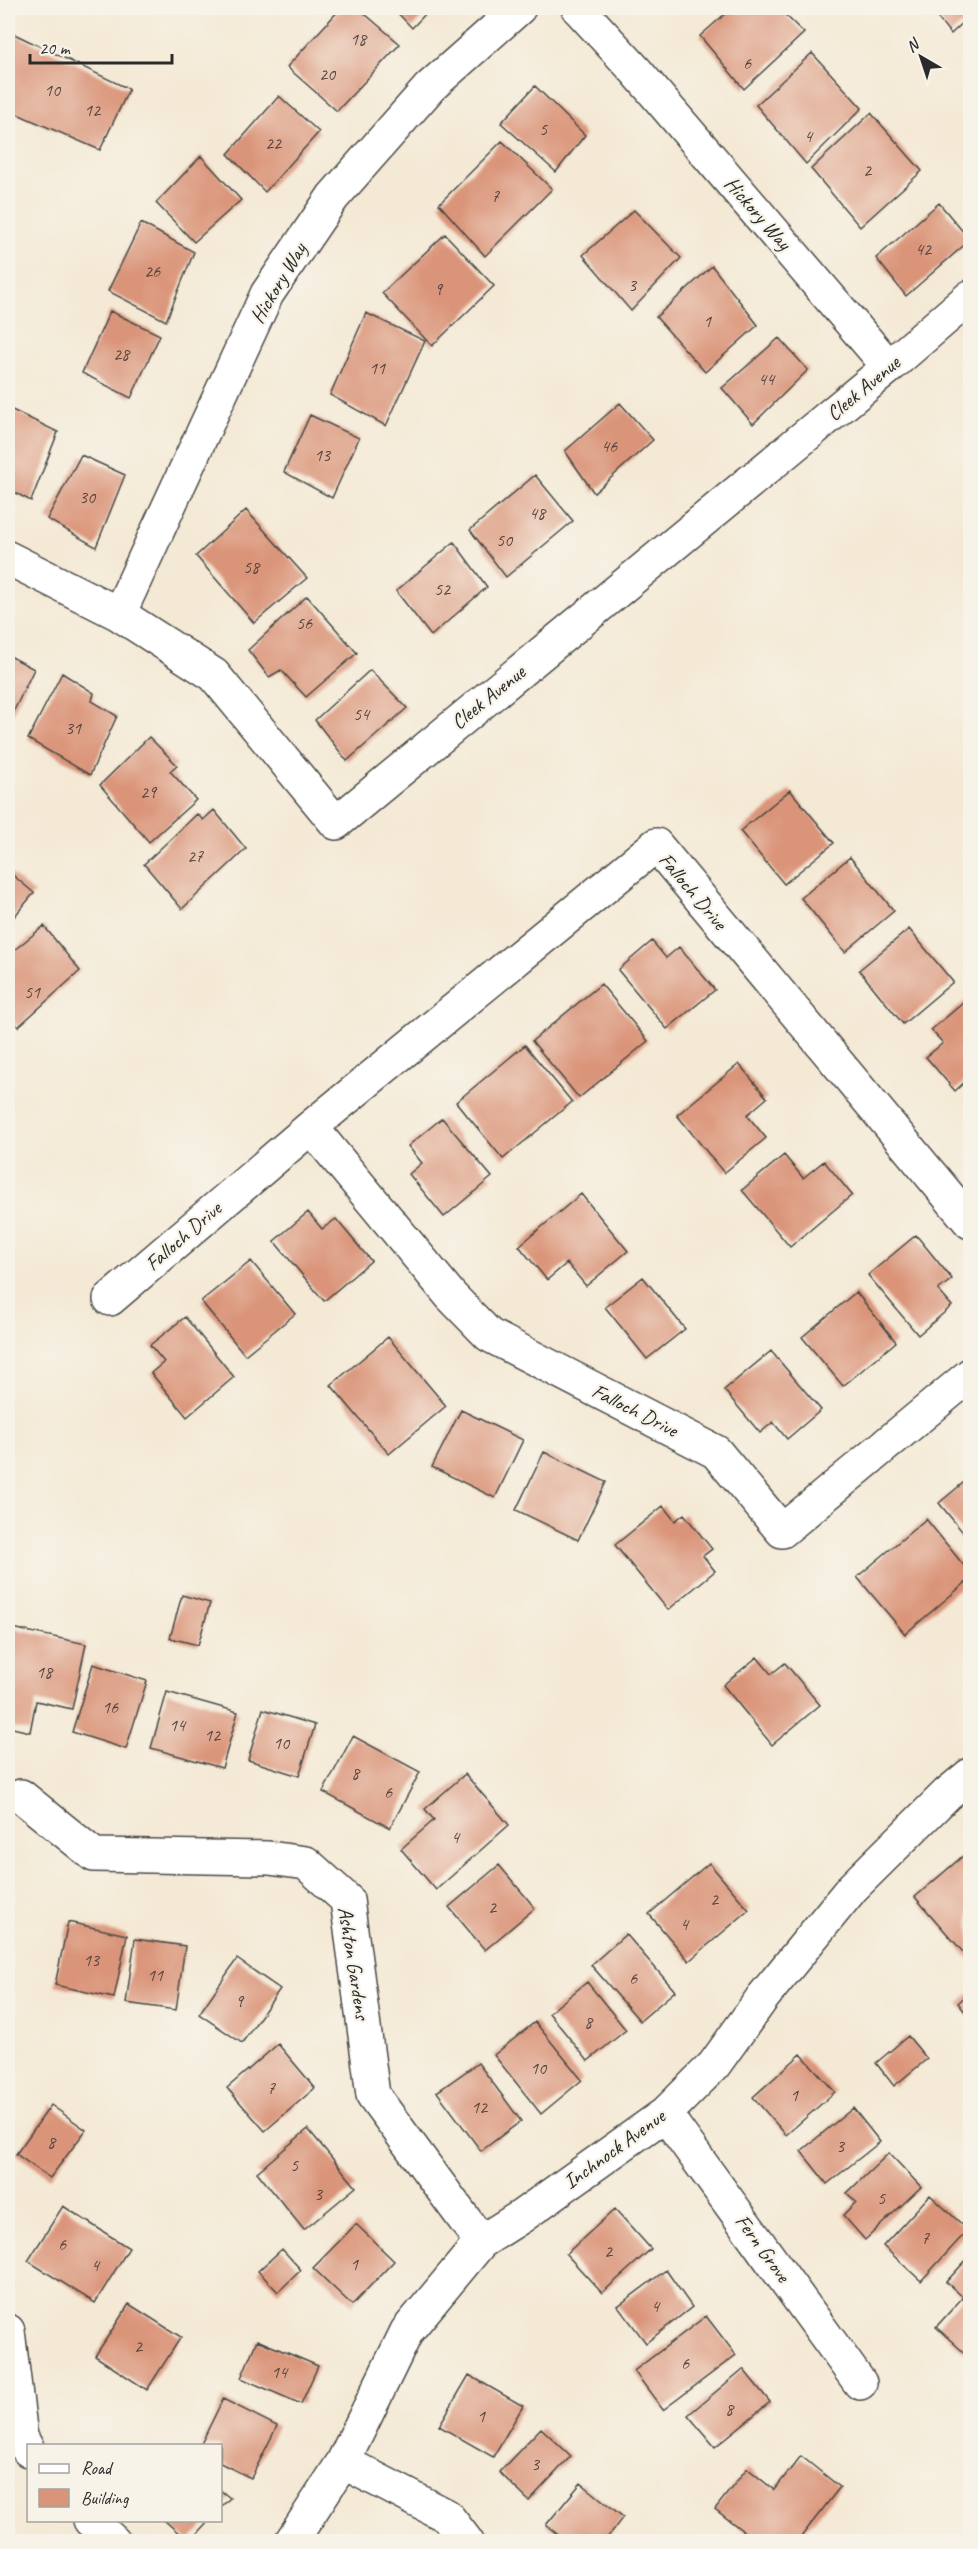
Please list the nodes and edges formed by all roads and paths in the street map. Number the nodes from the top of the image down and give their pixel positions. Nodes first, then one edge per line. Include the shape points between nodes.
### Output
1 (519, 8) edge
2 (578, 8) edge
3 (970, 297) edge
4 (890, 367) junction
5 (8, 558) edge
6 (119, 614) junction
7 (311, 1126) junction
8 (970, 1222) edge
9 (110, 1299) dead end
10 (970, 1375) edge
11 (970, 1775) edge
12 (21, 1796) dead end
13 (664, 2114) junction
14 (481, 2242) junction
15 (8, 2331) edge
16 (860, 2383) dead end
17 (27, 2448) edge
18 (343, 2462) junction
19 (92, 2522) edge
20 (114, 2541) edge
21 (291, 2541) edge
22 (466, 2541) edge

1 - 6 street, Hickory Way via 430,87 333,197 267,294
2 - 4 street, Hickory Way
3 - 4 street, Cleek Avenue
4 - 6 street, Cleek Avenue via 336,822 214,675
5 - 6 street, Cleek Avenue
7 - 8 street, Falloch Drive via 656,845
7 - 9 street, Falloch Drive
7 - 10 street, Falloch Drive via 451,1296 489,1335 716,1452 782,1531
11 - 13 street, Inchnock Avenue via 852,1888 763,1997 714,2065
12 - 14 street, Ashton Gardens via 94,1855 269,1858 306,1863 347,1900 373,2095
13 - 14 street, Inchnock Avenue
13 - 16 street, Fern Grove
14 - 18 street, Inchnock Avenue via 407,2331
15 - 17 street via 21,2437
18 - 21 street, Inchnock Avenue
18 - 22 street via 447,2516
19 - 20 street

